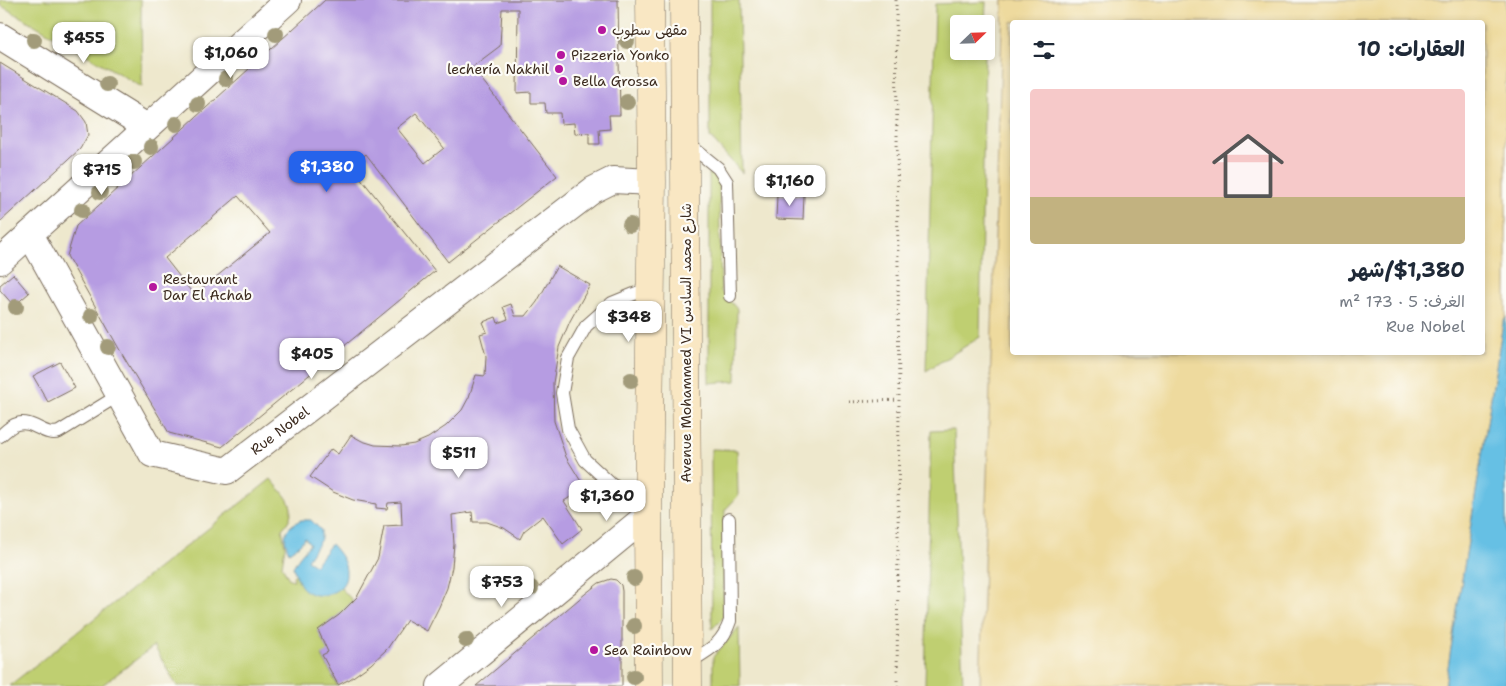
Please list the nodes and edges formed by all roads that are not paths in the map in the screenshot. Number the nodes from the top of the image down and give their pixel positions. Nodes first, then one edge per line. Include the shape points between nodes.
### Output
1 (288, 0) edge
2 (650, 0) edge
3 (684, 0) edge
4 (0, 36) edge
5 (147, 127) junction
6 (685, 141) junction
7 (652, 182) junction
8 (30, 234) junction
9 (0, 261) edge
10 (651, 287) junction
11 (730, 296) dead end
12 (119, 395) junction
13 (0, 436) edge
14 (648, 508) junction
15 (729, 520) dead end
16 (688, 674) edge
17 (440, 686) edge
18 (650, 686) edge

1 - 5 street
2 - 7 main road
3 - 6 main road, Avenue Mohammed VI شارع محمد السادس
4 - 5 street
5 - 8 street
6 - 11 lane via 718,168 727,182
6 - 16 main road, Avenue Mohammed VI شارع محمد السادس
7 - 10 main road
7 - 12 street, Rue Nobel via 613,180 593,190 228,471 152,454
8 - 9 street
8 - 12 street, Rue Nobel
10 - 14 main road
10 - 14 lane via 612,302 586,326 568,358 562,393 568,429 585,460 612,485
12 - 13 lane via 59,432 50,434 24,423
14 - 17 street
14 - 18 main road
15 - 16 lane via 730,621 726,634

